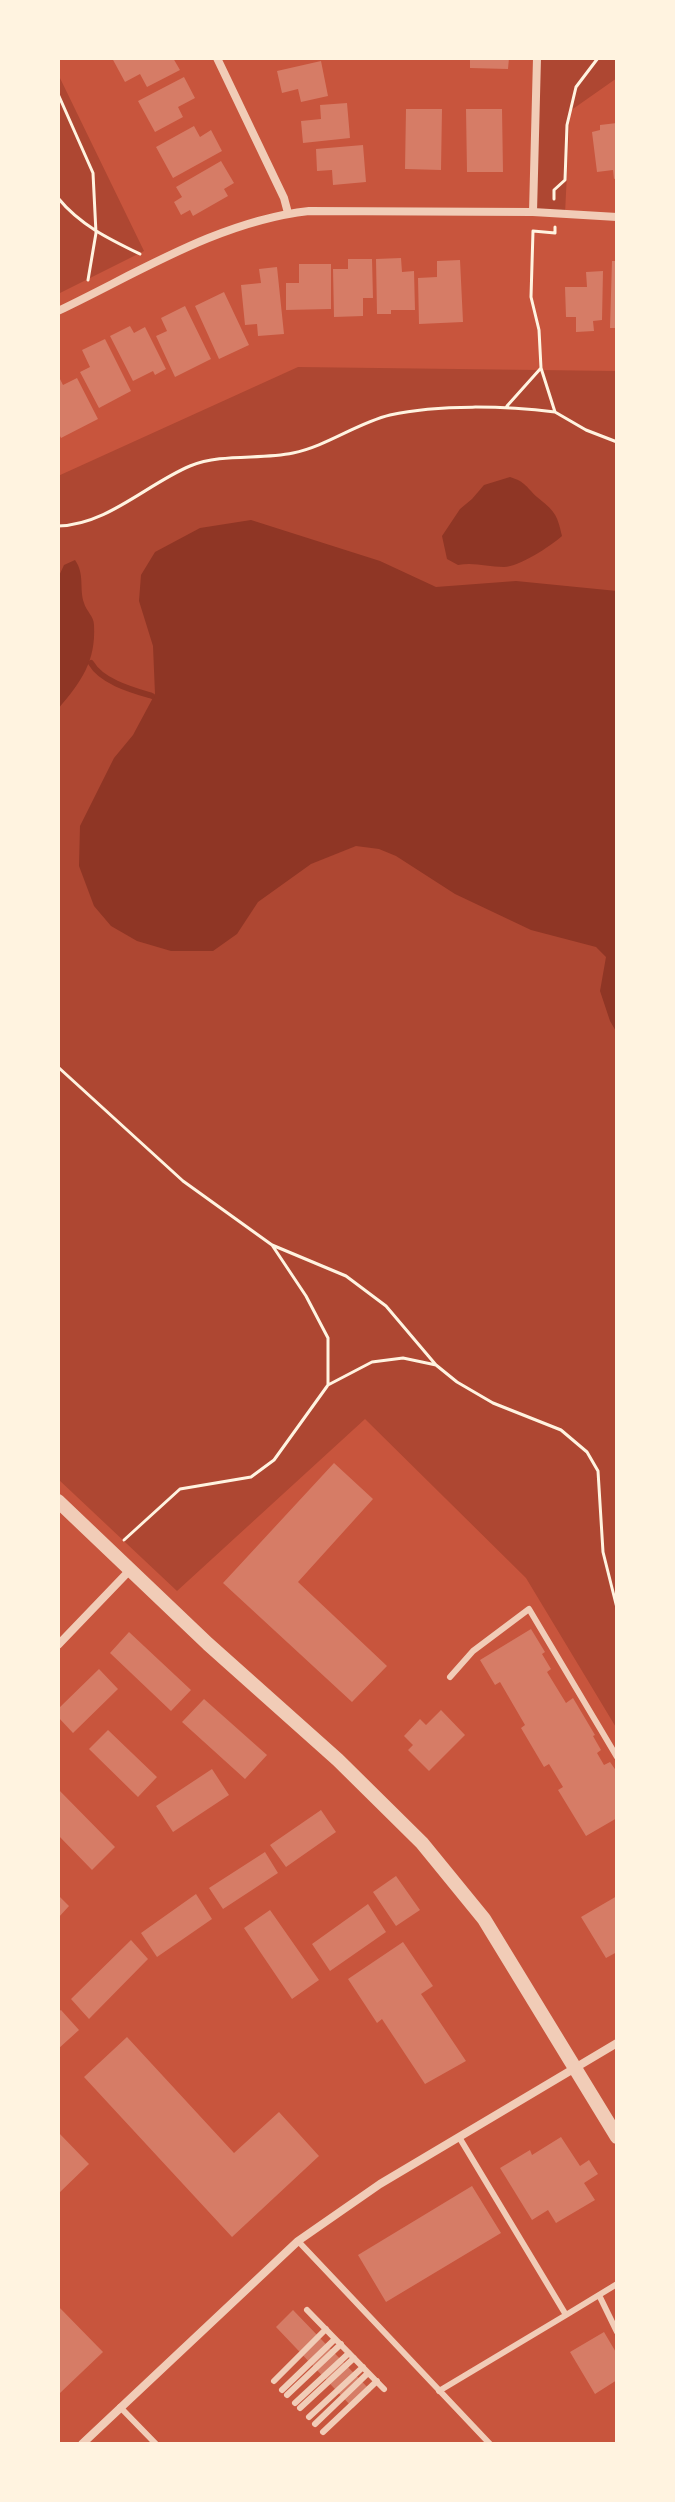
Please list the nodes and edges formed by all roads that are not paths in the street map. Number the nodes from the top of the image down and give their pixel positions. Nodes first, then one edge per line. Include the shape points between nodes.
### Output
1 (217, 58) edge
2 (537, 58) edge
3 (533, 212) junction
4 (288, 213) junction
5 (617, 217) edge
6 (58, 311) edge
7 (58, 1501) edge
8 (130, 1570) junction
9 (58, 1645) edge
10 (450, 1677) dead end
11 (617, 1757) edge
12 (617, 2043) edge
13 (576, 2068) junction
14 (459, 2137) junction
15 (617, 2137) edge
16 (298, 2241) junction
17 (617, 2284) edge
18 (599, 2295) junction
19 (307, 2310) dead end
20 (566, 2315) junction
21 (326, 2329) junction
22 (617, 2332) edge
23 (338, 2342) junction
24 (352, 2355) junction
25 (366, 2370) junction
26 (274, 2381) dead end
27 (377, 2381) junction
28 (384, 2389) dead end
29 (439, 2391) junction
30 (285, 2393) dead end
31 (297, 2406) dead end
32 (120, 2407) junction
33 (309, 2417) dead end
34 (315, 2424) dead end
35 (323, 2432) dead end
36 (82, 2444) edge
37 (156, 2444) edge
38 (490, 2444) edge

1 - 4 street
2 - 3 street
3 - 4 street
3 - 5 street
4 - 6 street via 206,239
7 - 8 street
8 - 9 street
8 - 13 street via 422,1843 484,1919
10 - 11 lane via 473,1651 529,1609
12 - 13 street
13 - 14 street
13 - 15 street
14 - 16 street
14 - 20 lane
16 - 29 lane
16 - 32 street
17 - 18 lane
18 - 20 lane
18 - 22 lane
19 - 21 lane
20 - 29 lane
21 - 23 lane
21 - 26 lane
23 - 24 lane
23 - 30 lane
24 - 25 lane
24 - 31 lane
25 - 27 lane
25 - 33 lane
25 - 34 lane
27 - 28 lane
27 - 35 lane
29 - 38 lane
32 - 36 street
32 - 37 lane

